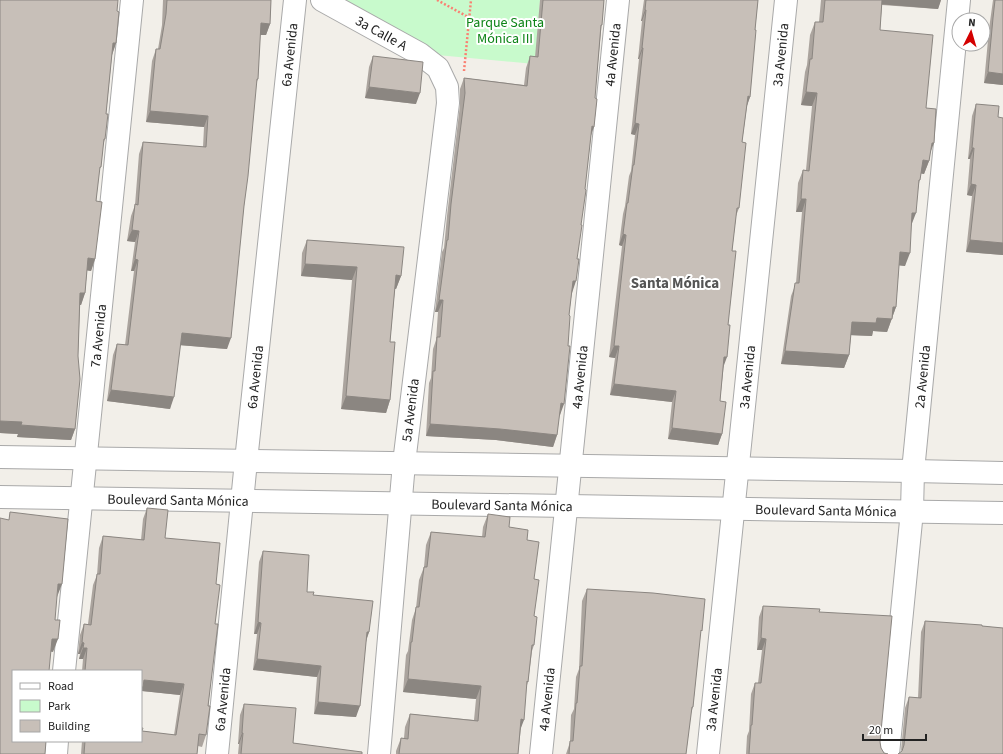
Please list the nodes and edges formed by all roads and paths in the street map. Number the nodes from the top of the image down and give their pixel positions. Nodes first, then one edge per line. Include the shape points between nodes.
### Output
1 (132, 0) edge
2 (295, 0) edge
3 (322, 0) edge
4 (437, 0) edge
5 (471, 0) edge
6 (618, 0) edge
7 (786, 0) edge
8 (959, 0) edge
9 (470, 18) junction
10 (442, 77) junction
11 (0, 458) edge
12 (86, 459) junction
13 (246, 461) junction
14 (404, 463) junction
15 (570, 466) junction
16 (737, 468) junction
17 (913, 471) junction
18 (1003, 473) edge
19 (0, 497) edge
20 (82, 498) junction
21 (242, 501) junction
22 (400, 504) junction
23 (566, 506) junction
24 (733, 509) junction
25 (912, 511) junction
26 (1003, 513) edge
27 (64, 670) edge
28 (57, 742) edge
29 (56, 754) edge
30 (217, 754) edge
31 (379, 754) edge
32 (541, 754) edge
33 (708, 754) edge
34 (888, 754) edge

1 - 12 street, 7a Avenida
2 - 13 street, 6a Avenida
3 - 10 street, 3a Calle A via 420,54
4 - 9 path
5 - 9 path
6 - 15 street, 4a Avenida
7 - 16 street, 3a Avenida
8 - 17 street, 2a Avenida
9 - 10 path via 463,76 457,85
10 - 14 street, 5a Avenida via 448,103
11 - 12 street
12 - 13 street
12 - 20 street, 7a Avenida
13 - 14 street
13 - 21 street, 6a Avenida
14 - 15 street
14 - 22 street, 5a Avenida
15 - 16 street
15 - 23 street, 4a Avenida
16 - 17 street
16 - 24 street, 3a Avenida
17 - 18 street
17 - 25 street, 2a Avenida
19 - 20 street, Boulevard Santa Mónica
20 - 21 street, Boulevard Santa Mónica
20 - 27 street, 7a Avenida
21 - 22 street, Boulevard Santa Mónica
21 - 30 street, 6a Avenida
22 - 23 street, Boulevard Santa Mónica
22 - 31 street, 5a Avenida
23 - 24 street, Boulevard Santa Mónica
23 - 32 street, 4a Avenida
24 - 25 street, Boulevard Santa Mónica
24 - 33 street, 3a Avenida
25 - 26 street, Boulevard Santa Mónica
25 - 34 street, 2a Avenida
28 - 29 street

